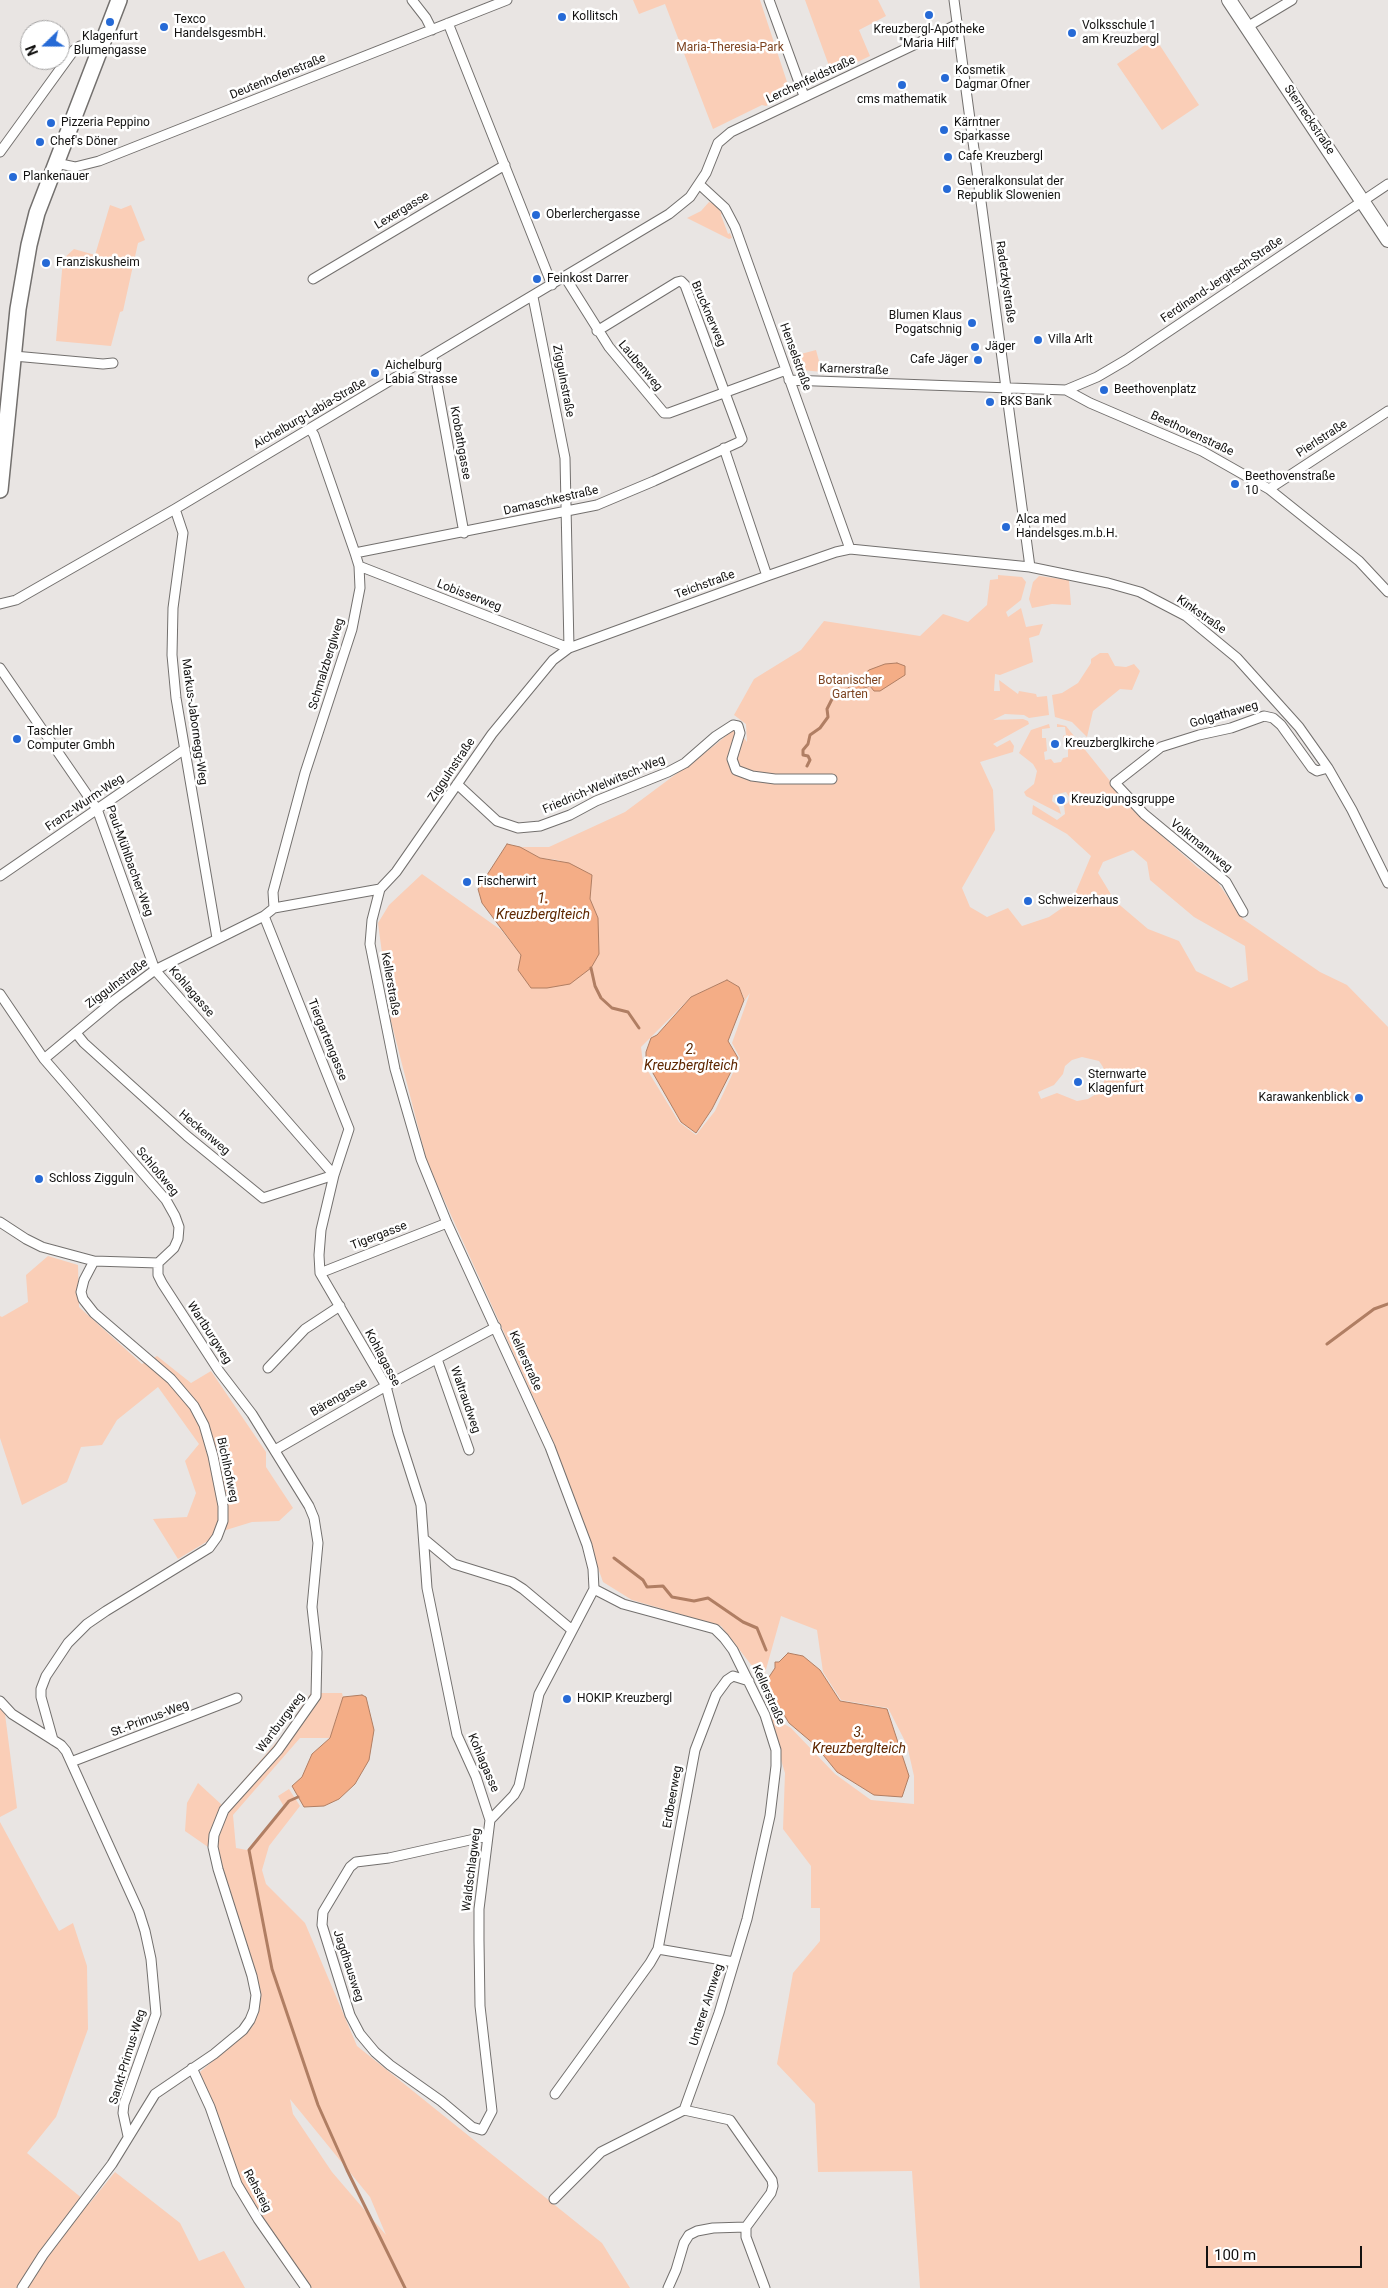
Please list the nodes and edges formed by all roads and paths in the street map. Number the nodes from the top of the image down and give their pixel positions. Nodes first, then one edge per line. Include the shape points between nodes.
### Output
1 (118, 0) edge
2 (412, 0) edge
3 (507, 0) edge
4 (769, 0) edge
5 (954, 0) edge
6 (1229, 0) edge
7 (1292, 0) edge
8 (448, 23) junction
9 (958, 24) junction
10 (1247, 27) junction
11 (432, 30) junction
12 (99, 48) junction
13 (804, 96) junction
14 (0, 152) edge
15 (56, 163) junction
16 (504, 165) junction
17 (699, 184) junction
18 (1388, 184) edge
19 (1363, 200) junction
20 (1388, 240) edge
21 (565, 277) junction
22 (312, 279) dead end
23 (552, 285) junction
24 (533, 297) junction
25 (597, 331) junction
26 (14, 356) junction
27 (432, 357) junction
28 (114, 363) dead end
29 (786, 370) junction
30 (789, 380) junction
31 (1008, 388) junction
32 (1066, 390) junction
33 (726, 392) junction
34 (1388, 411) edge
35 (310, 429) junction
36 (724, 448) junction
37 (1269, 489) junction
38 (0, 490) edge
39 (175, 509) junction
40 (567, 512) junction
41 (464, 532) junction
42 (850, 549) junction
43 (355, 553) junction
44 (359, 566) junction
45 (1030, 567) junction
46 (767, 576) junction
47 (1388, 592) edge
48 (0, 604) edge
49 (570, 648) junction
50 (0, 668) edge
51 (183, 750) junction
52 (1328, 768) junction
53 (832, 779) dead end
54 (457, 784) junction
55 (1115, 784) joint
56 (97, 809) junction
57 (0, 876) edge
58 (1388, 883) edge
59 (380, 889) junction
60 (274, 908) junction
61 (1242, 912) dead end
62 (264, 916) junction
63 (217, 938) junction
64 (155, 970) junction
65 (0, 994) edge
66 (76, 1033) junction
67 (44, 1059) junction
68 (334, 1175) junction
69 (0, 1222) edge
70 (447, 1223) junction
71 (94, 1261) junction
72 (158, 1263) junction
73 (320, 1273) junction
74 (340, 1306) junction
75 (496, 1327) junction
76 (437, 1359) junction
77 (268, 1368) dead end
78 (386, 1386) junction
79 (275, 1450) junction
80 (469, 1450) dead end
81 (424, 1539) junction
82 (594, 1589) junction
83 (572, 1630) junction
84 (749, 1681) junction
85 (237, 1698) dead end
86 (0, 1701) edge
87 (53, 1740) junction
88 (776, 1750) joint
89 (71, 1762) junction
90 (490, 1820) junction
91 (488, 1836) junction
92 (658, 1949) junction
93 (734, 1962) junction
94 (192, 2068) junction
95 (555, 2094) dead end
96 (684, 2110) junction
97 (482, 2130) joint
98 (128, 2136) junction
99 (554, 2199) dead end
100 (746, 2227) junction
101 (22, 2288) edge
102 (306, 2288) edge
103 (668, 2288) edge
104 (765, 2288) edge

1 - 12 main road
2 - 11 street
3 - 8 street, Deutenhofenstraße
4 - 13 street
5 - 9 street, Radetzkystraße
6 - 10 street, Sterneckstraße
7 - 10 street
8 - 11 street, Deutenhofenstraße
8 - 16 street
9 - 13 street, Lerchenfeldstraße
9 - 31 street, Radetzkystraße
10 - 19 street, Sterneckstraße
11 - 15 street, Deutenhofenstraße via 99,161 75,167
12 - 14 street via 87,44 74,50
12 - 15 main road
13 - 17 street, Lerchenfeldstraße via 726,135 718,143
15 - 26 main road via 29,245
16 - 22 street, Lexergasse
16 - 23 street
17 - 21 street, Aichelburg-Labia-Straße via 681,206
17 - 29 street, Henselstraße via 725,208 735,227
18 - 19 street, Ferdinand-Jergitsch-Straße
19 - 20 street, Sterneckstraße
19 - 32 street, Ferdinand-Jergitsch-Straße via 1126,360
21 - 23 street, Aichelburg-Labia-Straße
21 - 25 street, Laubenweg
23 - 24 street, Aichelburg-Labia-Straße
24 - 27 street, Aichelburg-Labia-Straße
24 - 40 street, Ziggulnstraße via 565,458
25 - 33 street, Laubenweg via 664,413
25 - 33 street, Brucknerweg via 681,282 685,285
26 - 28 street
26 - 38 main road
27 - 35 street, Aichelburg-Labia-Straße
27 - 41 street, Krobathgasse
29 - 30 street, Henselstraße
29 - 33 street, Laubenweg
30 - 31 street, Karnerstraße
30 - 42 street, Henselstraße
31 - 32 street, Beethovenstraße
31 - 45 street, Radetzkystraße
32 - 37 street, Beethovenstraße via 1202,450
33 - 36 street, Damaschkestraße via 742,439
34 - 37 street, Pierlstraße
35 - 39 street, Aichelburg-Labia-Straße
35 - 43 street, Schmalzberglweg
36 - 40 street, Damaschkestraße via 632,491 597,505
36 - 46 street
37 - 47 street, Beethovenstraße via 1359,561
39 - 48 street, Aichelburg-Labia-Straße via 16,600
39 - 51 street, Markus-Jabornegg-Weg via 183,533 173,608 172,655
40 - 41 street, Damaschkestraße
40 - 49 street, Ziggulnstraße
41 - 43 street, Damaschkestraße
42 - 45 street, Kinkstraße
42 - 46 street, Teichstraße
43 - 44 street, Schmalzberglweg
44 - 49 street, Lobisserweg
44 - 60 street, Schmalzberglweg via 360,588 352,629 305,773 273,892
45 - 52 street, Kinkstraße via 1140,592 1186,616 1237,658 1266,688
46 - 49 street, Teichstraße
49 - 54 street, Ziggulnstraße via 553,660 492,734
50 - 56 street, Paul-Mühlbacher-Weg
51 - 56 street, Franz-Wurm-Weg
51 - 63 street, Markus-Jabornegg-Weg
52 - 55 street, Golgathaweg via 1317,771 1312,768 1281,725 1264,716 1161,747
52 - 58 street, Kinkstraße
53 - 54 street, Friedrich-Welwitsch-Weg via 775,779 736,770 732,759 740,733 738,726 733,726 668,772 540,826 518,828 497,821
54 - 59 street, Ziggulnstraße via 396,872
55 - 61 street, Volkmannweg via 1144,814 1226,882
56 - 57 street, Franz-Wurm-Weg
56 - 64 street, Paul-Mühlbacher-Weg
59 - 60 street, Ziggulnstraße
59 - 70 street, Kellerstraße via 370,944 382,1011 421,1159
60 - 62 street, Ziggulnstraße
62 - 63 street, Ziggulnstraße
62 - 68 street, Tiergartengasse via 349,1129
63 - 64 street, Ziggulnstraße
64 - 66 street, Ziggulnstraße
64 - 68 street, Kohlagasse
65 - 67 street, Schloßweg
66 - 67 street, Ziggulnstraße
66 - 68 street, Heckenweg via 187,1136 263,1198
67 - 72 street, Schloßweg via 166,1200 175,1216 179,1227 178,1239 174,1248
68 - 73 street via 322,1230
69 - 71 street via 42,1247
70 - 73 street, Tigergasse
70 - 75 street, Kellerstraße
71 - 72 street
71 - 87 street, Bichlhofweg via 84,1280 83,1299 94,1313 171,1379 194,1406 214,1456 223,1521 217,1537 208,1548 106,1611 68,1643 41,1689
72 - 79 street, Wartburgweg via 162,1283 218,1371
73 - 74 street, Kohlagasse
74 - 77 street via 305,1329
74 - 78 street, Kohlagasse
75 - 76 street, Bärengasse
75 - 82 street, Kellerstraße via 550,1447 587,1545
76 - 78 street, Bärengasse
76 - 80 street, Waltraudweg
78 - 79 street, Bärengasse
78 - 81 street, Kohlagasse via 419,1496
79 - 94 street, Wartburgweg via 309,1506 317,1528 312,1607 317,1652 316,1696 278,1750 224,1810 214,1835 218,1869 256,1995 254,2010 242,2030
81 - 83 street via 454,1564 512,1582
81 - 90 street, Kohlagasse via 427,1588 457,1735 476,1776
82 - 83 street, Waldschlagweg
82 - 84 street, Kellerstraße via 623,1604 715,1629 733,1650
83 - 90 street, Waldschlagweg via 539,1694 519,1786
84 - 88 street, Kellerstraße via 765,1715
84 - 92 street, Erdbeerweg via 733,1676 727,1680 716,1695 695,1750
85 - 89 street, St.-Primus-Weg
86 - 87 street, Sankt-Primus-Weg via 12,1714
87 - 89 street, Sankt-Primus-Weg via 61,1745
88 - 93 street, Unterer Almweg via 770,1816
89 - 98 street, Sankt-Primus-Weg via 139,1912 151,1959 156,2014 124,2104
90 - 91 street, Waldschlagweg
91 - 97 street, Waldschlagweg via 479,1909 479,1941 480,2006 492,2111
91 - 97 street, Jagdhausweg via 356,1862 323,1912 322,1925 350,2015 374,2052 472,2127
92 - 93 street
92 - 95 street, Erdbeerweg
93 - 96 street, Unterer Almweg
94 - 98 street, Wartburgweg via 155,2094
94 - 102 street, Rehsteig via 210,2107 237,2184
96 - 99 street via 601,2152
96 - 100 street via 730,2120 772,2180 771,2193
98 - 101 street via 112,2164
100 - 103 street via 713,2228 689,2235
100 - 104 street via 746,2237

